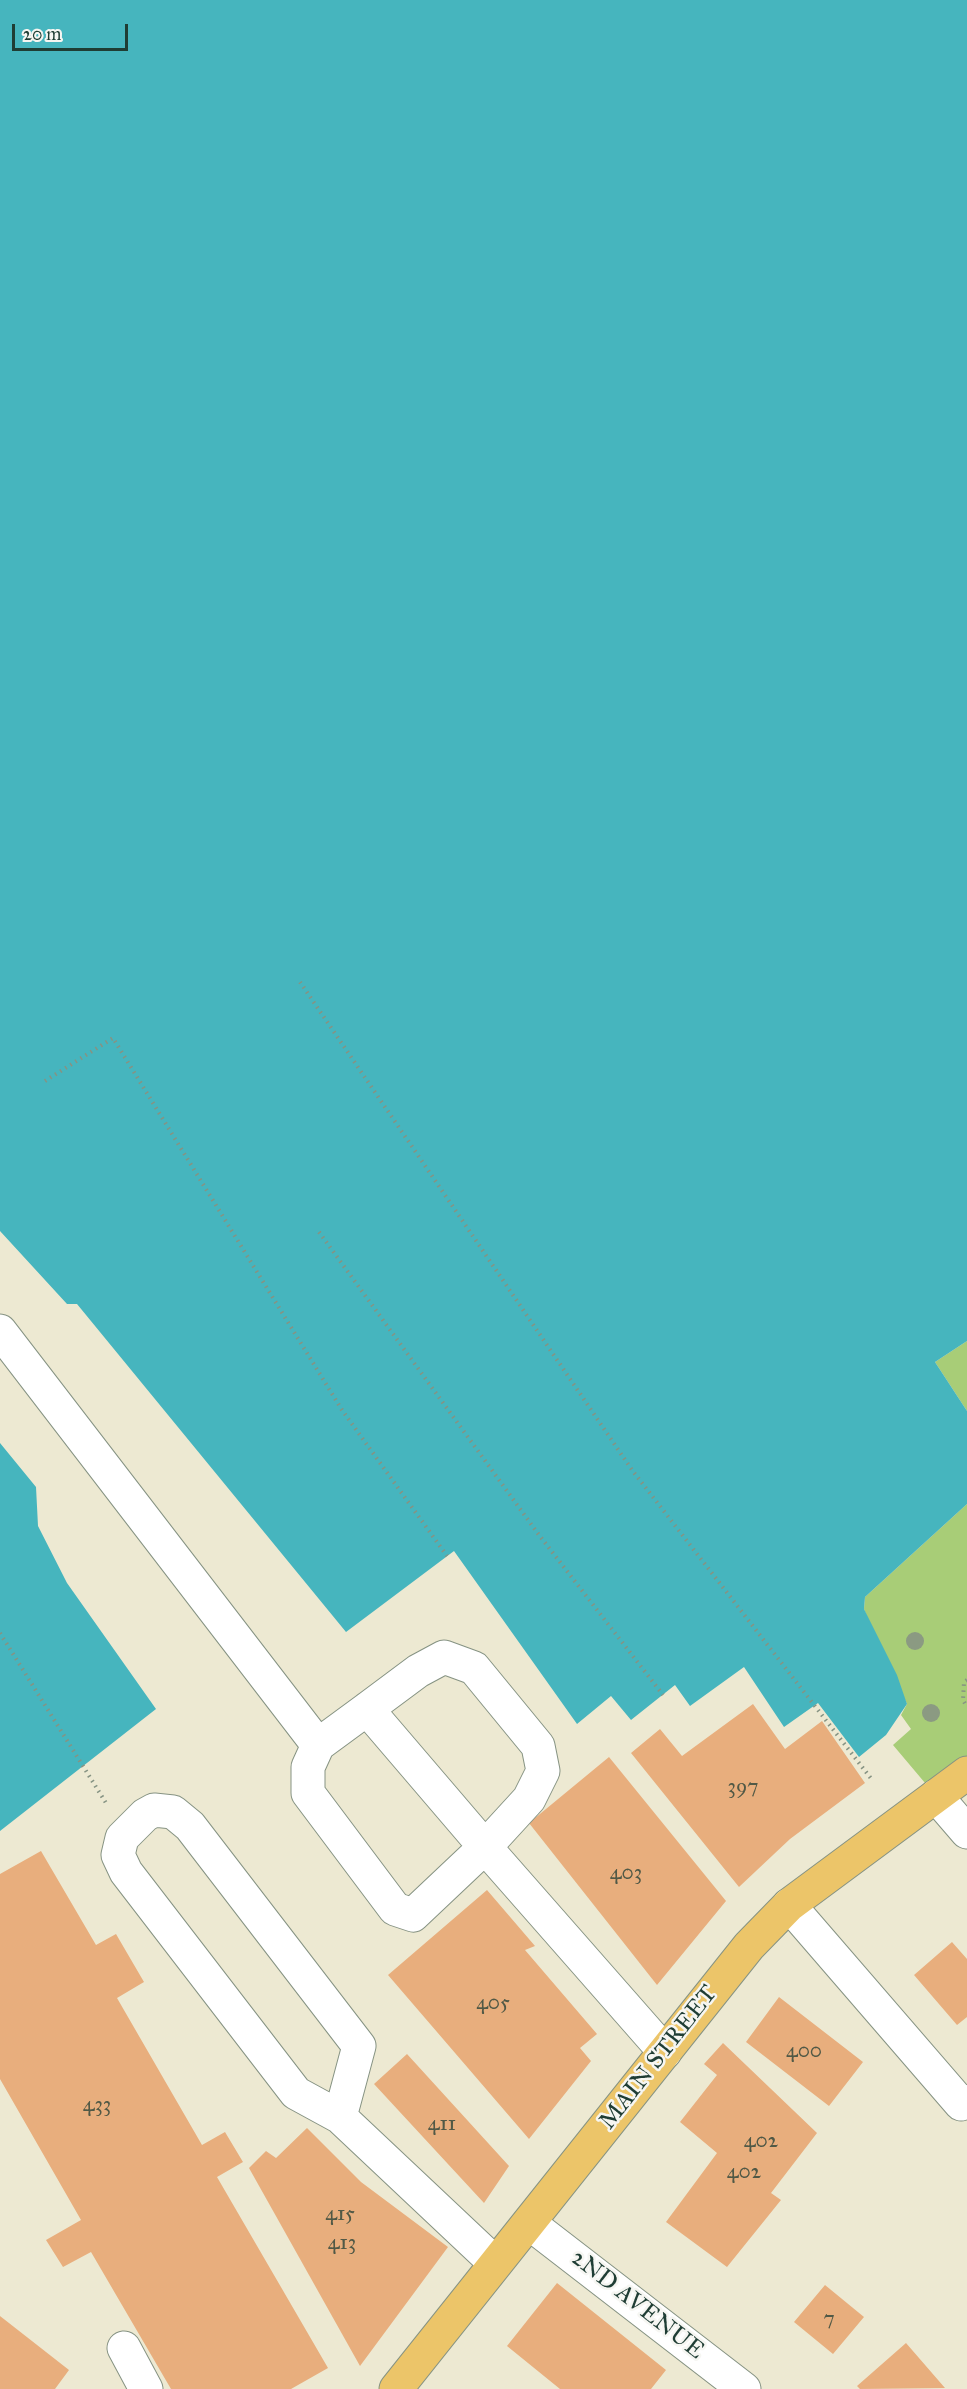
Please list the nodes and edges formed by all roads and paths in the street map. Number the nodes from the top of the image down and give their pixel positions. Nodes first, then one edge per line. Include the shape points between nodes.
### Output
1 (300, 982) dead end
2 (45, 1081) dead end
3 (320, 1232) dead end
4 (0, 1331) edge
5 (447, 1556) dead end
6 (0, 1633) edge
7 (967, 1680) edge
8 (663, 1695) dead end
9 (967, 1707) edge
10 (367, 1709) junction
11 (318, 1744) junction
12 (967, 1773) edge
13 (873, 1781) dead end
14 (936, 1796) junction
15 (967, 1832) edge
16 (126, 1834) junction
17 (485, 1847) junction
18 (789, 1905) junction
19 (664, 2052) junction
20 (967, 2102) edge
21 (340, 2116) junction
22 (529, 2223) junction
23 (495, 2263) junction
24 (124, 2348) dead end
25 (146, 2389) edge
26 (396, 2389) edge
27 (744, 2389) edge

1 - 13 path via 632,1470
2 - 5 path via 113,1038 342,1410
3 - 8 path via 539,1535
4 - 11 street
6 - 16 path
7 - 9 path via 963,1700
10 - 11 street
10 - 17 street
10 - 17 street via 444,1657 474,1668 538,1746 543,1771 529,1799
11 - 17 street via 308,1767 308,1793 395,1909 413,1915
12 - 14 main road, MAIN STREET
14 - 15 street
14 - 18 main road, MAIN STREET
16 - 21 street via 118,1855 126,1872 296,2093
16 - 21 street via 136,1821 154,1810 173,1812 190,1826 359,2046
17 - 19 street
18 - 19 main road, MAIN STREET via 749,1946
18 - 20 street via 962,2104
19 - 22 main road, MAIN STREET
21 - 23 street
22 - 23 main road, MAIN STREET
22 - 27 street, 2ND AVENUE
23 - 26 main road, MAIN STREET
24 - 25 street

